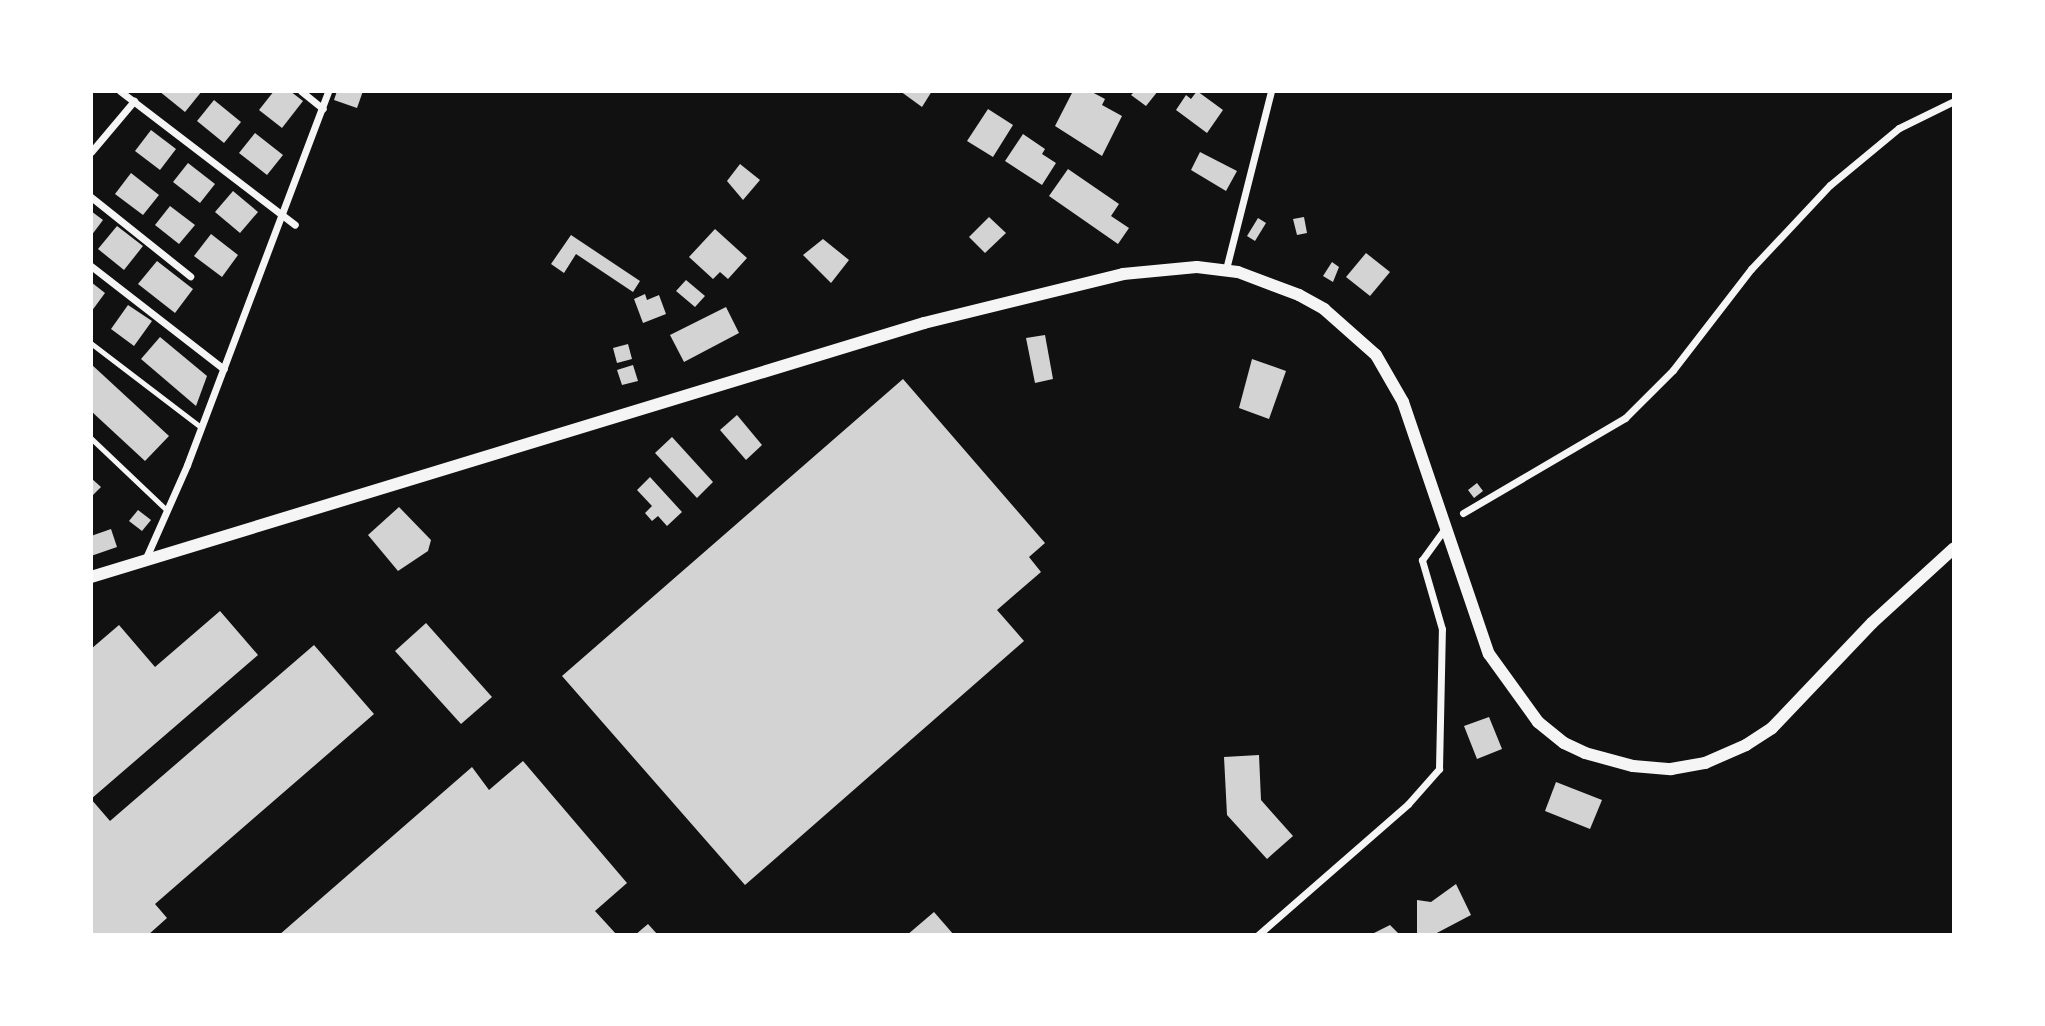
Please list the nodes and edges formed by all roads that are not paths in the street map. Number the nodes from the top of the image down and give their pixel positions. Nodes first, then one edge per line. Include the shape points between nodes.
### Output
1 (120, 91) edge
2 (301, 91) edge
3 (328, 91) edge
4 (1271, 91) edge
5 (134, 101) junction
6 (1954, 101) edge
7 (323, 109) junction
8 (91, 152) edge
9 (91, 197) edge
10 (285, 215) junction
11 (295, 225) dead end
12 (91, 266) edge
13 (1226, 269) junction
14 (190, 276) dead end
15 (91, 343) edge
16 (224, 369) junction
17 (201, 427) junction
18 (91, 438) edge
19 (167, 510) junction
20 (1463, 513) dead end
21 (1444, 530) junction
22 (1954, 548) edge
23 (145, 560) junction
24 (91, 578) edge
25 (1258, 935) edge

1 - 5 street
2 - 7 street
3 - 7 street
4 - 13 street
5 - 8 street
5 - 10 street
6 - 20 street via 1899,128 1830,185 1751,269 1673,370 1625,418
7 - 10 street
9 - 14 street
10 - 11 street
10 - 16 street
12 - 16 street
13 - 21 main road via 1315,303 1376,355 1403,402
13 - 23 main road via 1123,274 957,314
15 - 17 lane
16 - 17 street
17 - 19 street
18 - 19 lane
19 - 23 street
21 - 22 main road via 1489,654 1538,722 1585,753 1663,769 1717,759 1768,732 1872,623
21 - 25 street via 1422,560 1442,629 1438,769 1408,804
23 - 24 main road

